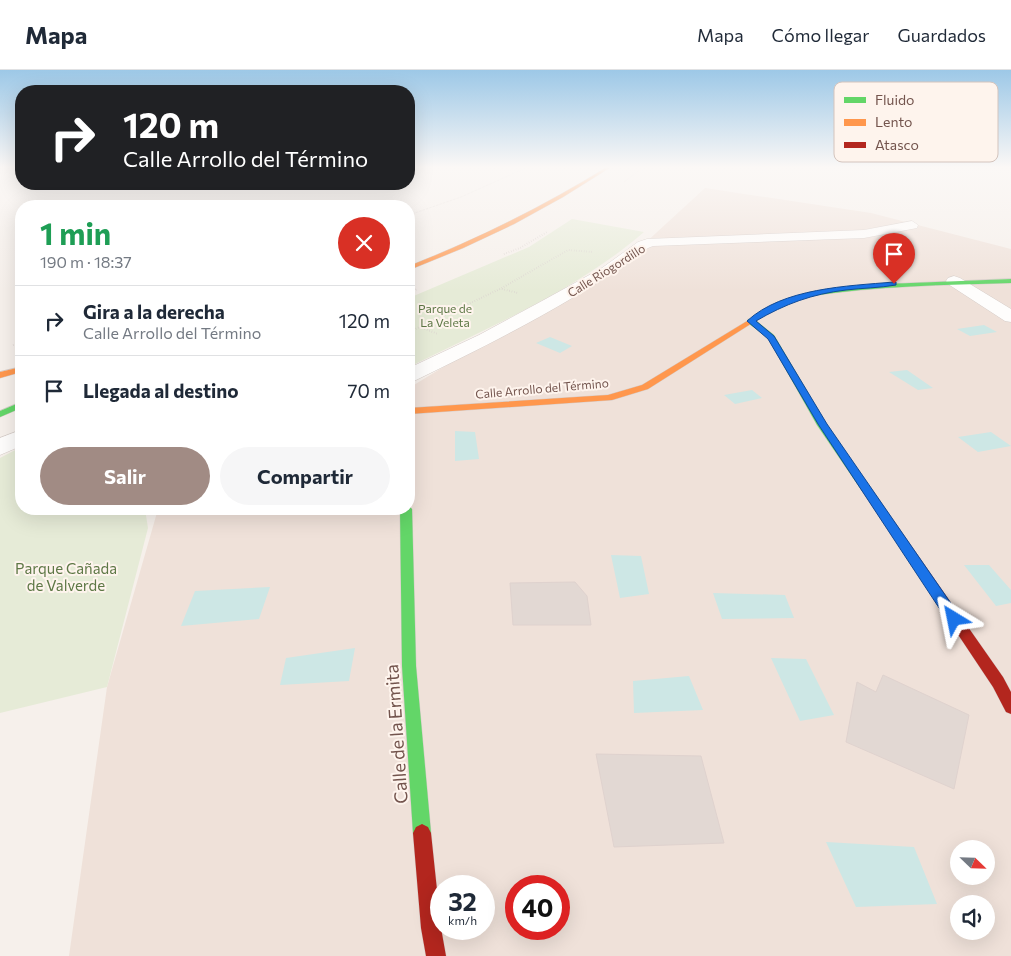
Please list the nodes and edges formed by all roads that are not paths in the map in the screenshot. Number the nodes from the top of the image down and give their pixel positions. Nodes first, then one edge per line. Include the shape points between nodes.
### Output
1 (541, 208) edge
2 (912, 225) dead end
3 (415, 266) edge
4 (954, 281) junction
5 (1011, 281) edge
6 (1011, 317) edge
7 (751, 321) junction
8 (15, 368) edge
9 (15, 369) edge
10 (0, 370) edge
11 (415, 373) edge
12 (0, 375) edge
13 (15, 401) edge
14 (415, 411) edge
15 (0, 414) edge
16 (15, 440) edge
17 (0, 448) edge
18 (406, 515) edge
19 (1011, 707) edge
20 (436, 956) edge

1 - 3 main road via 486,237
2 - 11 street, Calle Riogordillo via 864,234 652,242 548,305
4 - 5 main road, Calle Arrollo del Término
4 - 6 street
4 - 7 main road, Calle Arrollo del Término via 846,288 806,295 777,305
7 - 14 main road, Calle Arrollo del Término via 645,387 609,398
7 - 19 main road via 771,337 822,424 998,682
8 - 10 main road
9 - 12 main road
13 - 15 main road
16 - 17 street
18 - 20 main road, Calle de la Ermita via 404,572 412,730

